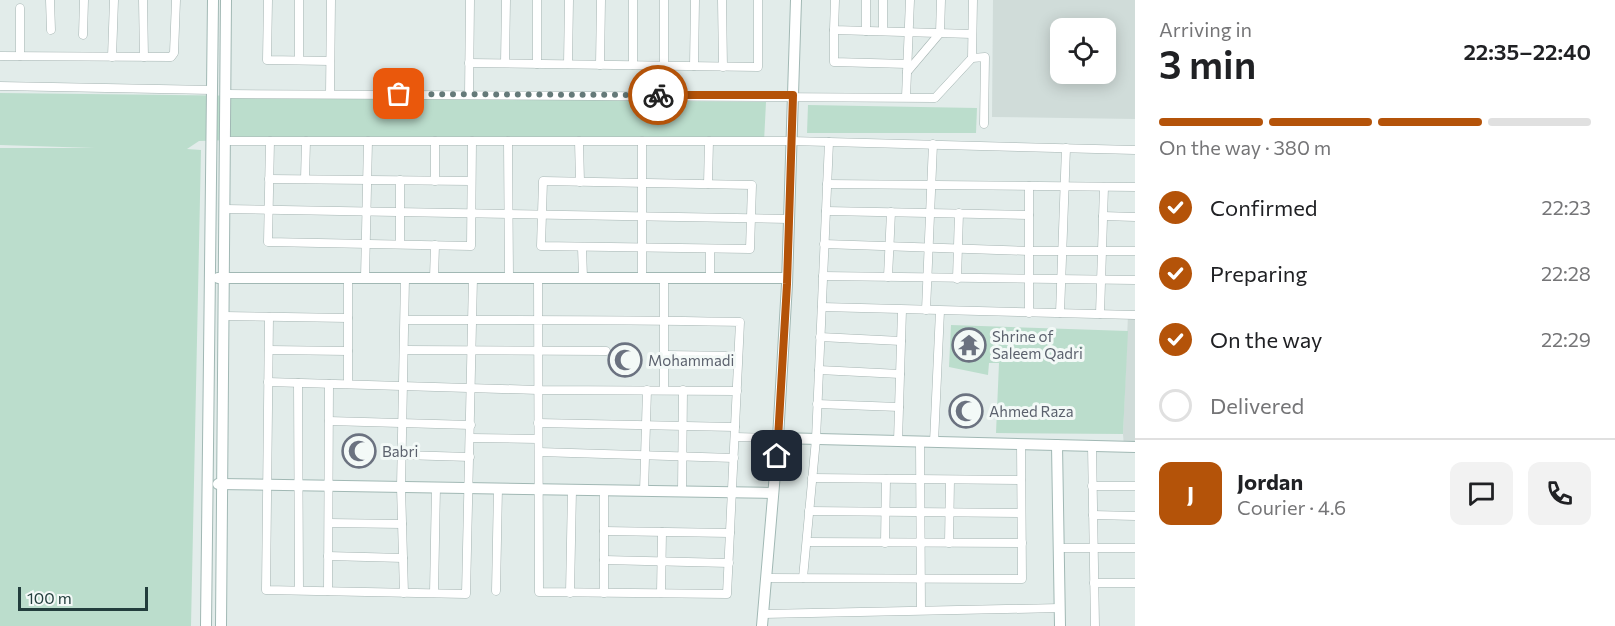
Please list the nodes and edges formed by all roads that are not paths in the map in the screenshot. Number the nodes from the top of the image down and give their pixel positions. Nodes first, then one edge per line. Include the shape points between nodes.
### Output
1 (50, 0) edge
2 (84, 0) edge
3 (114, 0) edge
4 (143, 0) edge
5 (176, 0) edge
6 (213, 0) edge
7 (226, 0) edge
8 (268, 0) edge
9 (299, 0) edge
10 (331, 0) edge
11 (470, 0) edge
12 (506, 0) edge
13 (537, 0) edge
14 (569, 0) edge
15 (601, 0) edge
16 (633, 0) edge
17 (664, 0) edge
18 (695, 0) edge
19 (722, 0) edge
20 (758, 0) edge
21 (796, 0) edge
22 (835, 0) edge
23 (866, 0) edge
24 (883, 0) edge
25 (910, 0) edge
26 (941, 0) edge
27 (973, 0) edge
28 (20, 8) dead end
29 (51, 30) dead end
30 (834, 30) junction
31 (866, 31) junction
32 (883, 31) junction
33 (909, 32) junction
34 (940, 33) junction
35 (972, 34) junction
36 (83, 35) dead end
37 (0, 56) edge
38 (20, 56) junction
39 (112, 57) junction
40 (144, 57) junction
41 (972, 57) junction
42 (299, 60) junction
43 (330, 61) junction
44 (469, 63) junction
45 (505, 63) junction
46 (537, 64) junction
47 (568, 64) junction
48 (600, 65) junction
49 (633, 65) junction
50 (664, 66) junction
51 (694, 66) junction
52 (723, 67) junction
53 (907, 68) junction
54 (0, 86) edge
55 (212, 90) junction
56 (227, 94) junction
57 (330, 94) junction
58 (469, 95) junction
59 (793, 95) junction
60 (906, 97) junction
61 (984, 124) dead end
62 (226, 141) junction
63 (270, 141) junction
64 (306, 141) junction
65 (368, 141) junction
66 (435, 141) junction
67 (472, 141) junction
68 (508, 141) junction
69 (579, 141) junction
70 (642, 141) junction
71 (709, 141) junction
72 (791, 141) junction
73 (830, 142) junction
74 (933, 144) junction
75 (1066, 148) junction
76 (1135, 150) edge
77 (269, 179) junction
78 (305, 179) junction
79 (367, 180) junction
80 (400, 180) junction
81 (435, 181) junction
82 (471, 181) junction
83 (580, 182) junction
84 (642, 184) junction
85 (708, 184) junction
86 (827, 184) junction
87 (931, 185) junction
88 (1029, 186) junction
89 (1065, 187) junction
90 (1104, 187) junction
91 (1135, 188) edge
92 (225, 209) junction
93 (269, 210) junction
94 (826, 211) junction
95 (367, 212) junction
96 (400, 212) junction
97 (891, 212) junction
98 (930, 213) junction
99 (959, 213) junction
100 (471, 214) junction
101 (508, 214) junction
102 (542, 214) junction
103 (642, 215) junction
104 (1029, 215) junction
105 (1103, 216) junction
106 (1135, 217) edge
107 (751, 218) junction
108 (789, 219) junction
109 (366, 243) junction
110 (400, 244) junction
111 (824, 244) junction
112 (435, 245) junction
113 (890, 246) junction
114 (582, 247) junction
115 (928, 248) junction
116 (642, 249) junction
117 (710, 249) junction
118 (958, 249) junction
119 (1029, 251) junction
120 (1062, 251) junction
121 (1102, 251) junction
122 (1135, 251) edge
123 (823, 276) junction
124 (888, 277) junction
125 (209, 278) junction
126 (348, 278) junction
127 (405, 278) junction
128 (473, 278) junction
129 (509, 278) junction
130 (538, 278) junction
131 (583, 278) junction
132 (642, 278) junction
133 (664, 278) junction
134 (710, 278) junction
135 (787, 278) junction
136 (927, 278) junction
137 (225, 279) junction
138 (365, 279) junction
139 (434, 279) junction
140 (957, 279) junction
141 (1029, 279) junction
142 (1061, 280) junction
143 (1101, 280) junction
144 (1135, 280) edge
145 (822, 307) junction
146 (902, 310) junction
147 (926, 310) junction
148 (940, 311) junction
149 (1029, 313) junction
150 (1060, 313) junction
151 (1100, 314) junction
152 (1135, 315) edge
153 (224, 316) junction
154 (269, 316) junction
155 (348, 318) junction
156 (405, 320) junction
157 (473, 320) junction
158 (538, 320) junction
159 (664, 320) junction
160 (820, 337) junction
161 (901, 341) junction
162 (269, 350) junction
163 (405, 350) junction
164 (348, 351) junction
165 (473, 351) junction
166 (538, 351) junction
167 (606, 351) dead end
168 (664, 355) junction
169 (738, 356) junction
170 (819, 370) junction
171 (900, 374) junction
172 (268, 382) junction
173 (298, 383) junction
174 (329, 384) junction
175 (348, 384) junction
176 (404, 386) junction
177 (473, 388) junction
178 (538, 390) junction
179 (647, 390) junction
180 (664, 390) junction
181 (683, 390) junction
182 (737, 391) junction
183 (817, 404) junction
184 (899, 407) junction
185 (329, 421) junction
186 (538, 423) junction
187 (403, 424) junction
188 (471, 425) junction
189 (646, 425) junction
190 (682, 426) junction
191 (735, 427) junction
192 (735, 437) junction
193 (471, 438) junction
194 (538, 438) junction
195 (778, 438) junction
196 (816, 439) junction
197 (898, 441) junction
198 (920, 442) junction
199 (934, 442) junction
200 (1021, 444) junction
201 (1057, 445) junction
202 (1092, 446) junction
203 (1135, 447) edge
204 (538, 452) junction
205 (402, 455) junction
206 (645, 455) junction
207 (682, 456) junction
208 (470, 457) junction
209 (734, 458) junction
210 (812, 478) junction
211 (886, 479) junction
212 (920, 479) junction
213 (950, 480) junction
214 (1021, 480) junction
215 (209, 484) junction
216 (223, 484) junction
217 (267, 485) junction
218 (298, 485) junction
219 (329, 486) junction
220 (1092, 486) junction
221 (1135, 486) edge
222 (401, 487) junction
223 (435, 487) junction
224 (469, 488) junction
225 (498, 488) junction
226 (539, 489) junction
227 (572, 490) junction
228 (604, 490) junction
229 (644, 491) junction
230 (682, 491) junction
231 (732, 492) junction
232 (773, 493) junction
233 (809, 511) junction
234 (885, 512) junction
235 (920, 512) junction
236 (950, 512) junction
237 (1022, 513) junction
238 (1093, 515) junction
239 (1135, 516) edge
240 (329, 523) junction
241 (402, 524) junction
242 (604, 531) junction
243 (662, 532) junction
244 (730, 533) junction
245 (807, 543) junction
246 (885, 543) junction
247 (920, 543) junction
248 (949, 543) junction
249 (1022, 543) junction
250 (1059, 548) junction
251 (1094, 548) junction
252 (1135, 548) edge
253 (328, 556) junction
254 (403, 558) junction
255 (604, 560) junction
256 (661, 562) junction
257 (729, 563) junction
258 (766, 578) junction
259 (803, 578) junction
260 (921, 579) junction
261 (1094, 583) junction
262 (1135, 583) edge
263 (299, 590) junction
264 (328, 591) junction
265 (496, 591) dead end
266 (404, 593) junction
267 (434, 593) junction
268 (570, 593) junction
269 (604, 593) junction
270 (661, 593) junction
271 (1060, 608) junction
272 (921, 610) junction
273 (763, 614) junction
274 (206, 626) edge
275 (221, 626) edge
276 (762, 626) edge
277 (1060, 626) edge
278 (1095, 626) edge

1 - 29 street
2 - 36 street
3 - 39 street
4 - 40 street
5 - 40 street via 174,53 171,57
6 - 55 street
7 - 56 street
8 - 42 street via 267,60
9 - 42 street
10 - 43 street
11 - 44 street
12 - 45 street
13 - 46 street
14 - 47 street
15 - 48 street
16 - 49 street
17 - 50 street
18 - 51 street
19 - 52 street
20 - 52 street via 758,67
21 - 59 street
22 - 30 street
23 - 31 street
24 - 32 street
25 - 33 street
26 - 34 street
27 - 35 street
28 - 38 street
30 - 31 street
30 - 53 street via 834,62
31 - 32 street
32 - 33 street
33 - 34 street
33 - 53 street
34 - 35 street
34 - 53 street
35 - 41 street
37 - 38 street
38 - 39 street
39 - 40 street
41 - 60 street via 935,98
41 - 61 street via 985,57
42 - 43 street
43 - 57 street
44 - 45 street
44 - 58 street
45 - 46 street
46 - 47 street
47 - 48 street
48 - 49 street
49 - 50 street
50 - 51 street
51 - 52 street
53 - 60 street
54 - 55 street
55 - 125 street
56 - 57 street
56 - 62 street
57 - 58 street
58 - 59 street
59 - 60 street
59 - 72 street
62 - 63 street
62 - 92 street
63 - 64 street
63 - 77 street
64 - 65 street
64 - 78 street
65 - 66 street
65 - 79 street
66 - 67 street
66 - 81 street
67 - 68 street
67 - 82 street
68 - 69 street
68 - 101 street
69 - 70 street
69 - 83 street
70 - 71 street
70 - 84 street
71 - 72 street
71 - 85 street
72 - 73 street
72 - 108 street
73 - 74 street
73 - 86 street
74 - 75 street
74 - 87 street
75 - 76 street
75 - 89 street
77 - 78 street
77 - 93 street
78 - 79 street
79 - 80 street
79 - 95 street
80 - 81 street
80 - 96 street
81 - 82 street
82 - 100 street
83 - 84 street
83 - 102 street via 543,181
84 - 85 street
84 - 103 street
85 - 107 street via 752,185
86 - 87 street
86 - 94 street
87 - 88 street
87 - 98 street
88 - 89 street
88 - 104 street
89 - 90 street
89 - 120 street
90 - 91 street
90 - 105 street
92 - 93 street
92 - 137 street
93 - 95 street
93 - 109 street via 268,242
94 - 97 street
94 - 111 street
95 - 96 street
95 - 109 street
96 - 100 street
96 - 110 street
97 - 98 street
97 - 113 street
98 - 99 street
98 - 115 street
99 - 104 street
99 - 118 street
100 - 101 street
100 - 112 street via 471,246
101 - 102 street
101 - 129 street
102 - 103 street
102 - 114 street via 542,246
103 - 107 street
103 - 116 street
104 - 119 street
105 - 106 street
105 - 121 street
107 - 108 street
107 - 117 street via 750,249
108 - 135 street
109 - 110 street
109 - 138 street
110 - 112 street
111 - 113 street
111 - 123 street
112 - 139 street
113 - 115 street
113 - 124 street
114 - 116 street
114 - 131 street
115 - 118 street
115 - 136 street
116 - 117 street
116 - 132 street
117 - 134 street
118 - 119 street
118 - 140 street
119 - 120 street
119 - 141 street
120 - 121 street
120 - 142 street
121 - 122 street
121 - 143 street
123 - 124 street
123 - 145 street
124 - 136 street
125 - 137 street
125 - 215 street
126 - 137 street
126 - 138 street
126 - 155 street
127 - 138 street
127 - 139 street
127 - 156 street
128 - 129 street
128 - 139 street
128 - 157 street
129 - 130 street
130 - 131 street
130 - 158 street
131 - 132 street
132 - 133 street
133 - 134 street
133 - 159 street
134 - 135 street
135 - 195 street
136 - 140 street
136 - 147 street
137 - 153 street
140 - 141 street
141 - 142 street
141 - 149 street
142 - 143 street
142 - 150 street
143 - 144 street
143 - 151 street
145 - 146 street
145 - 160 street
146 - 147 street
146 - 161 street
147 - 148 street
148 - 149 street
148 - 199 street
149 - 150 street
150 - 151 street
151 - 152 street
153 - 154 street
153 - 216 street
154 - 155 street
154 - 162 street
155 - 164 street
156 - 157 street
156 - 163 street
157 - 158 street
157 - 165 street
158 - 159 street
158 - 166 street
159 - 168 street
159 - 169 street via 740,322
160 - 161 street
160 - 170 street
161 - 171 street
162 - 164 street
162 - 172 street
163 - 165 street
163 - 176 street
164 - 175 street
165 - 166 street
165 - 177 street
166 - 167 street
166 - 178 street
168 - 169 street
168 - 180 street
169 - 182 street
170 - 171 street
170 - 183 street
171 - 184 street
172 - 173 street
172 - 217 street
173 - 174 street
173 - 218 street
174 - 175 street
174 - 185 street
175 - 176 street
176 - 177 street
176 - 187 street
177 - 178 street
177 - 188 street
178 - 179 street
178 - 186 street
179 - 180 street
179 - 189 street
180 - 181 street
181 - 182 street
181 - 190 street
182 - 191 street
183 - 184 street
183 - 196 street
184 - 197 street
185 - 187 street
185 - 219 street
186 - 189 street
186 - 194 street
187 - 188 street
187 - 205 street
188 - 193 street
189 - 190 street
189 - 206 street
190 - 191 street
190 - 207 street
191 - 192 street
192 - 195 street
192 - 209 street
193 - 194 street
193 - 208 street
194 - 204 street
195 - 196 street
195 - 232 street
196 - 197 street
196 - 210 street
197 - 198 street
198 - 199 street
198 - 212 street
199 - 200 street
200 - 201 street
200 - 214 street
201 - 202 street
201 - 250 street
202 - 203 street
202 - 220 street
204 - 206 street
204 - 226 street
205 - 208 street
205 - 222 street
206 - 207 street
206 - 229 street
207 - 209 street
207 - 230 street
208 - 224 street
209 - 231 street
210 - 211 street
210 - 233 street
211 - 212 street
211 - 234 street
212 - 213 street
212 - 235 street
213 - 214 street
213 - 236 street
214 - 237 street
215 - 216 street
215 - 274 street
216 - 217 street
216 - 275 street
217 - 218 street
217 - 263 street via 266,590
218 - 219 street
218 - 263 street
219 - 222 street
219 - 240 street
220 - 221 street
220 - 238 street
222 - 223 street
222 - 241 street
223 - 224 street
223 - 267 street
224 - 225 street
224 - 267 street via 466,594
225 - 226 street
225 - 265 street
226 - 227 street
226 - 268 street via 539,592
227 - 228 street
227 - 268 street
228 - 229 street
228 - 242 street
229 - 230 street
230 - 231 street
231 - 232 street
231 - 244 street
232 - 258 street
233 - 234 street
233 - 245 street
234 - 235 street
234 - 246 street
235 - 236 street
235 - 247 street
236 - 237 street
236 - 248 street
237 - 249 street
238 - 239 street
238 - 251 street
240 - 241 street
240 - 253 street
241 - 254 street
242 - 243 street
242 - 255 street
243 - 244 street
243 - 256 street
244 - 257 street
245 - 246 street
245 - 259 street
246 - 247 street
247 - 248 street
247 - 260 street
248 - 249 street
249 - 260 street via 1022,579
250 - 251 street
250 - 271 street
251 - 252 street
251 - 261 street
253 - 254 street
253 - 264 street
254 - 266 street
255 - 256 street
255 - 269 street
256 - 257 street
256 - 270 street
257 - 270 street via 727,594
258 - 259 street
258 - 273 street
259 - 260 street
260 - 272 street
261 - 262 street
261 - 278 street
263 - 264 street
264 - 266 street
266 - 267 street
268 - 269 street
269 - 270 street
271 - 272 street
271 - 277 street
272 - 273 street
273 - 276 street

